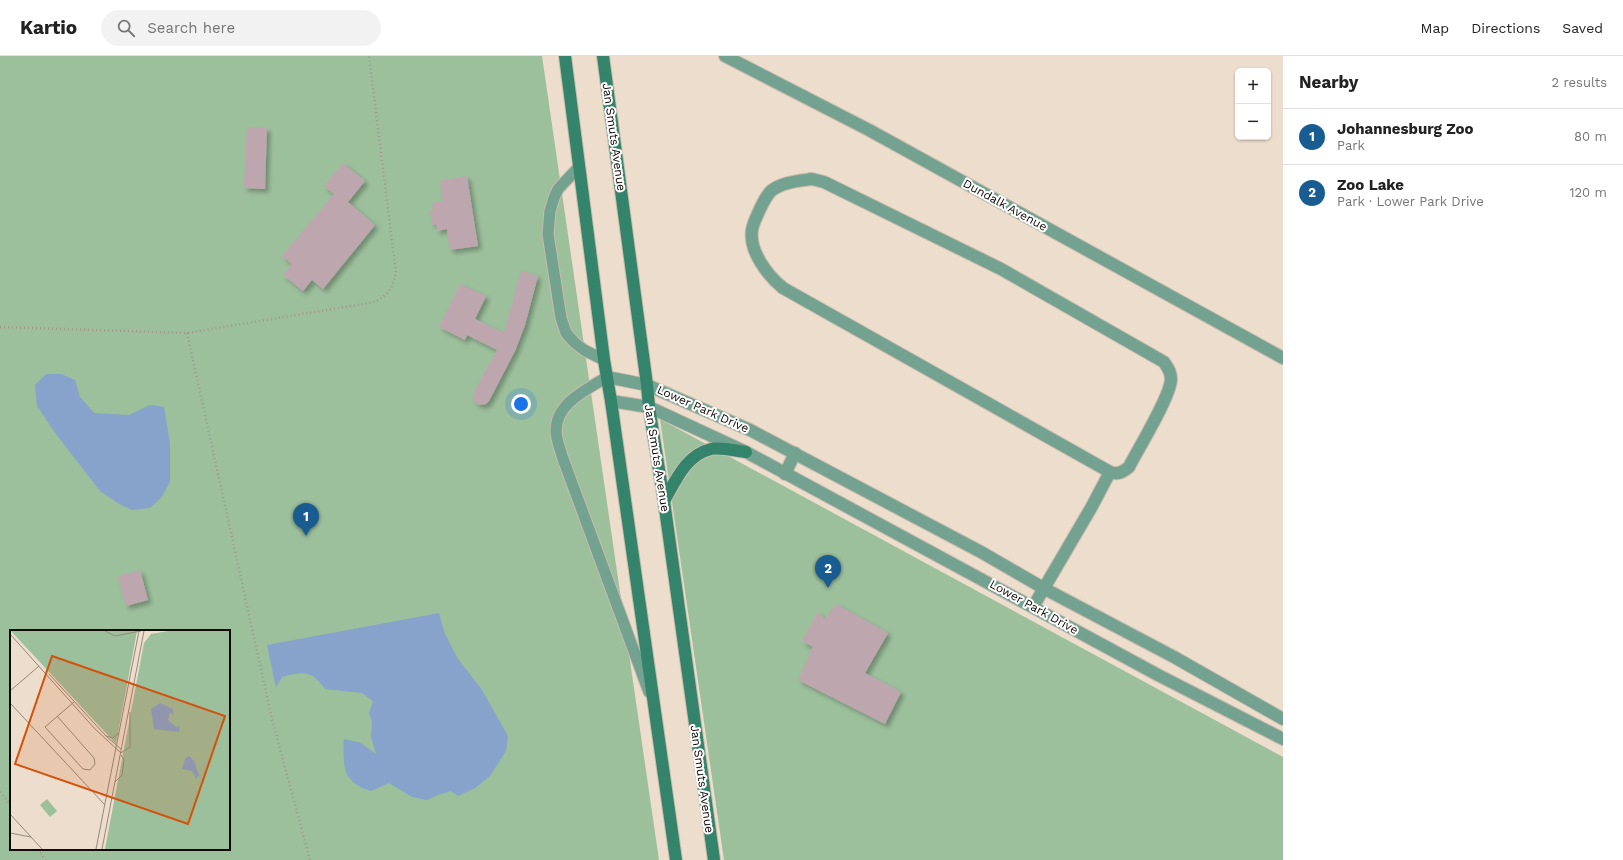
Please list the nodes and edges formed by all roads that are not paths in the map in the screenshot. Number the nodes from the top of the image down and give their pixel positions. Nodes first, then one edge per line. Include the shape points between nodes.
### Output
1 (566, 56) edge
2 (603, 56) edge
3 (725, 56) edge
4 (580, 167) junction
5 (1283, 358) edge
6 (604, 360) junction
7 (607, 377) junction
8 (647, 385) junction
9 (611, 401) junction
10 (649, 407) junction
11 (746, 452) junction
12 (795, 453) junction
13 (1110, 472) junction
14 (785, 474) junction
15 (664, 501) junction
16 (1045, 589) junction
17 (1033, 607) junction
18 (653, 702) junction
19 (1283, 719) edge
20 (1283, 739) edge
21 (676, 860) edge
22 (714, 860) edge

1 - 4 main road
2 - 8 main road, Jan Smuts Avenue
3 - 5 street, Dundalk Avenue via 868,130
4 - 6 main road
4 - 6 lane via 556,193 550,211 548,234 561,318 566,333 575,344
6 - 7 main road
7 - 8 street, Lower Park Drive
7 - 9 main road
7 - 18 lane via 564,406 558,418 556,433 562,456
8 - 10 main road, Jan Smuts Avenue
8 - 12 street, Lower Park Drive via 750,430
9 - 10 street, Lower Park Drive
9 - 18 main road
10 - 11 street, Lower Park Drive
10 - 15 main road, Jan Smuts Avenue
11 - 14 street, Lower Park Drive
11 - 15 main road via 712,449 695,457 682,470
12 - 14 street
12 - 16 street, Lower Park Drive via 974,548
13 - 13 street via 1119,473 1129,467 1166,396 1171,380 1170,370 1164,362 1001,269 824,182 812,179 796,181 771,192 756,218 752,238 762,265 782,288
13 - 16 street
14 - 17 street, Lower Park Drive
15 - 22 main road, Jan Smuts Avenue
16 - 17 street
16 - 19 street, Lower Park Drive via 1174,657
17 - 20 street, Lower Park Drive
18 - 21 main road

